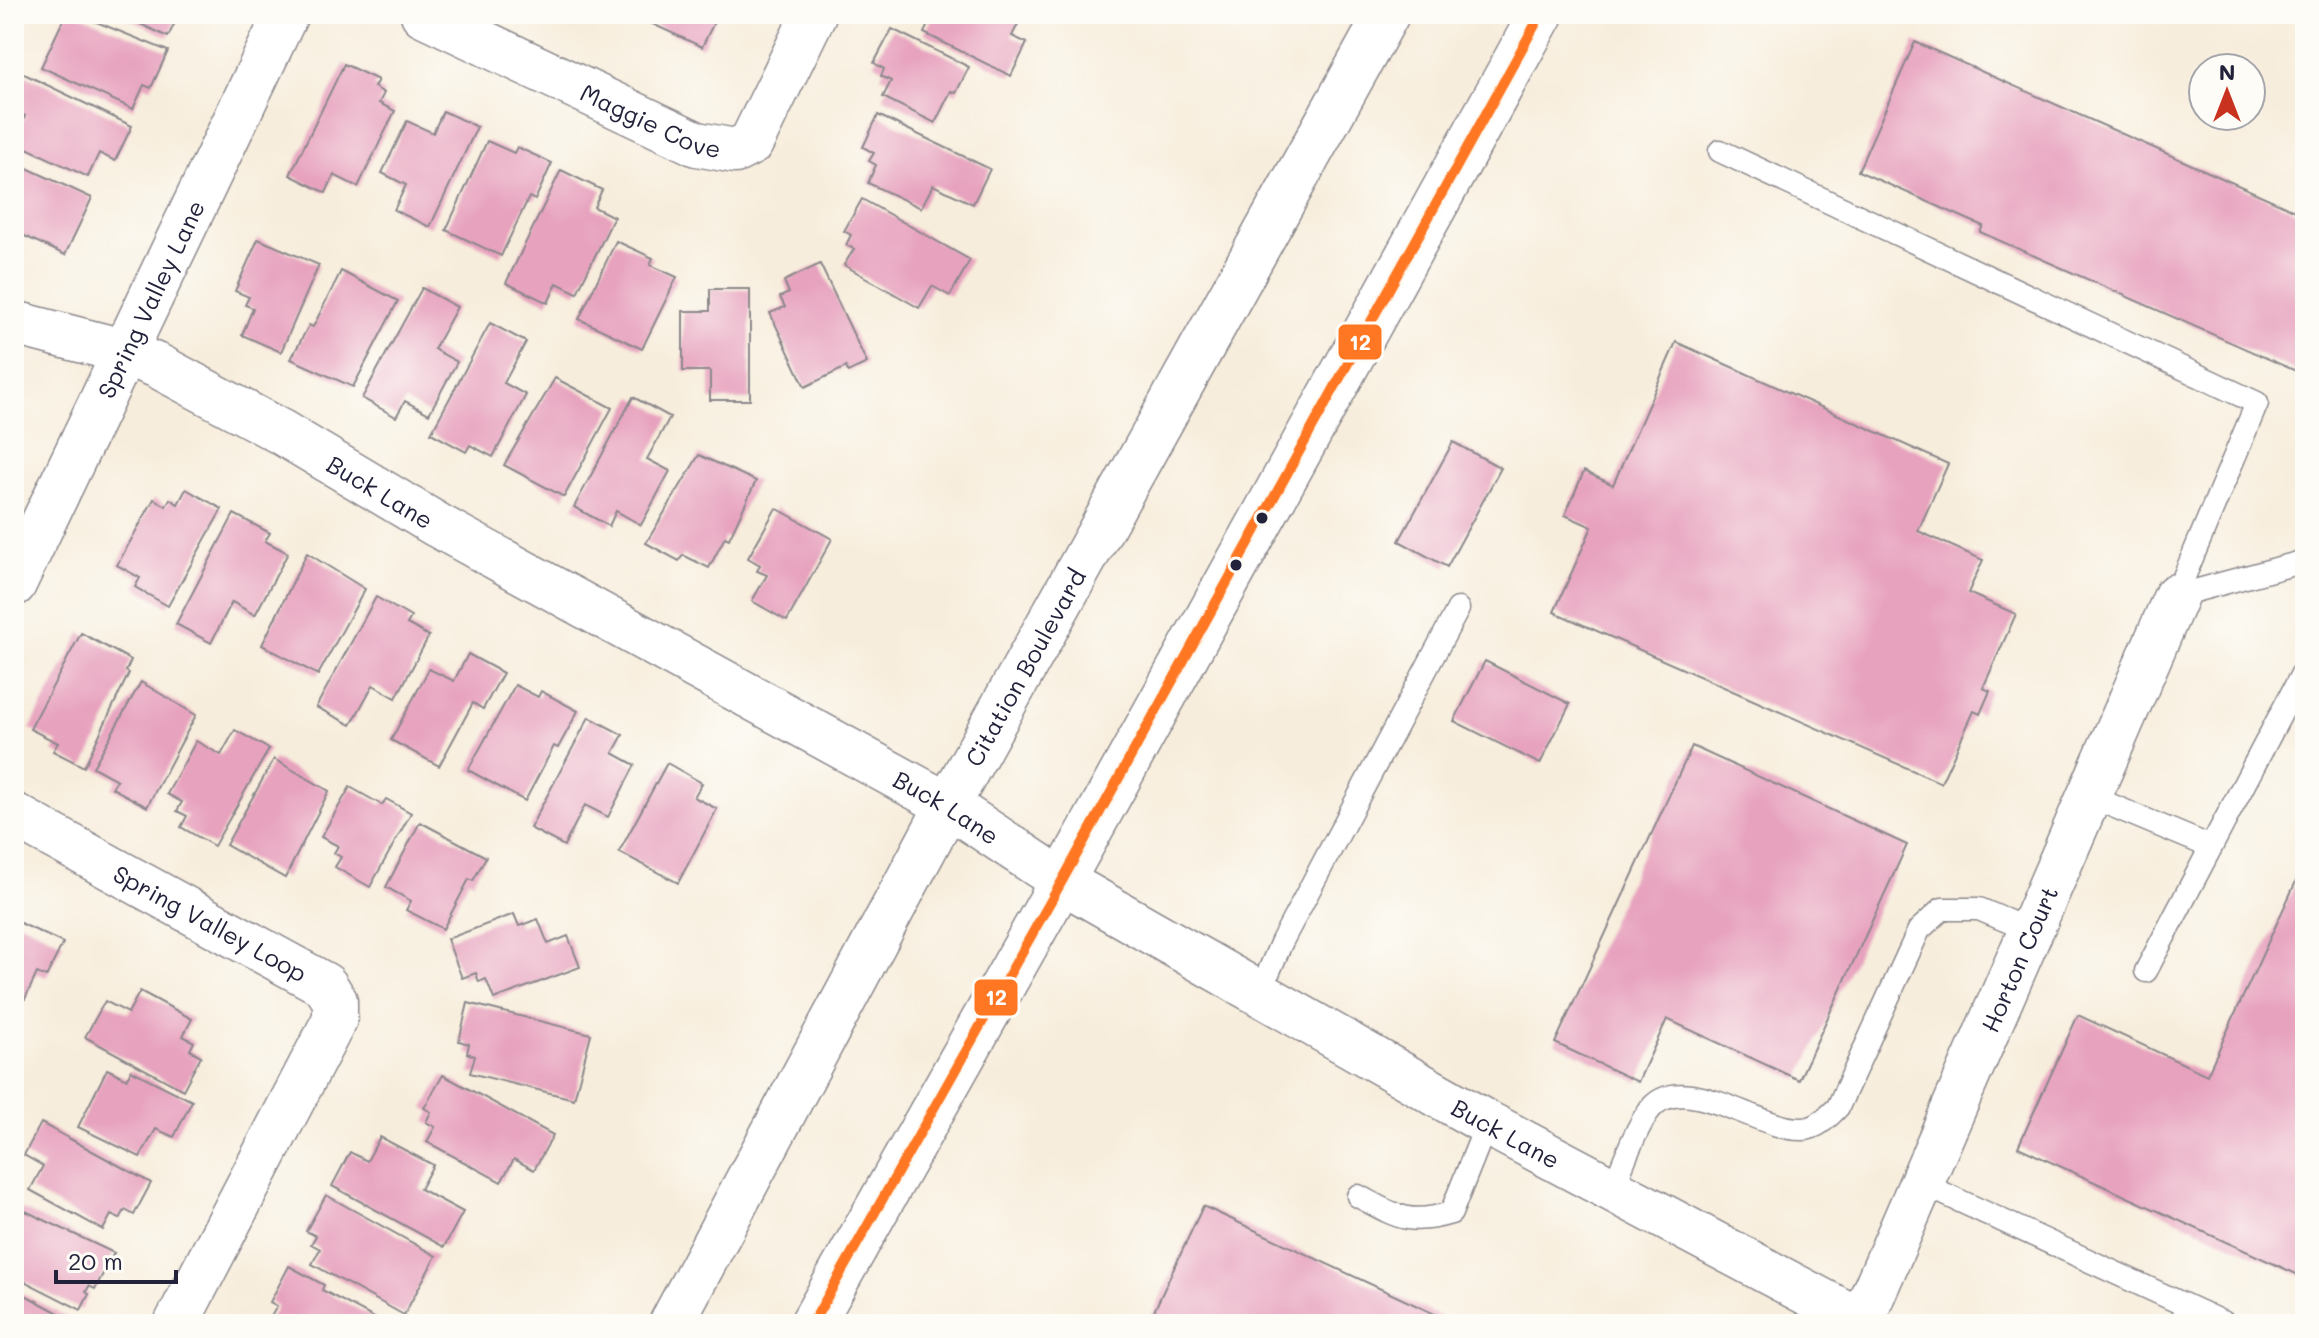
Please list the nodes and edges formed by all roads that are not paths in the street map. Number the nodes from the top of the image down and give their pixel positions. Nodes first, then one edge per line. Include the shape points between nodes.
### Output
1 (286, 14) edge
2 (423, 14) edge
3 (814, 14) edge
4 (1387, 14) edge
5 (1541, 14) edge
6 (1720, 151) dead end
7 (14, 323) edge
8 (125, 353) junction
9 (2305, 561) edge
10 (14, 584) edge
11 (2176, 596) junction
12 (1458, 609) dead end
13 (2305, 668) edge
14 (2089, 796) junction
15 (948, 805) junction
16 (14, 815) edge
17 (2211, 847) junction
18 (1062, 881) junction
19 (2031, 931) junction
20 (2146, 971) dead end
21 (1260, 992) junction
22 (1487, 1123) junction
23 (1921, 1183) junction
24 (1612, 1190) junction
25 (1358, 1196) dead end
26 (2187, 1316) edge
27 (1864, 1323) edge
28 (176, 1324) edge
29 (671, 1324) edge
30 (812, 1324) edge
31 (2226, 1324) edge

1 - 8 street, Spring Valley Lane
2 - 3 street, Maggie Cove via 697,144 735,151 751,143
4 - 15 street, Citation Boulevard
5 - 18 street
6 - 11 lane via 2257,403
7 - 8 street, Buck Lane
8 - 10 street, Spring Valley Lane
8 - 15 street, Buck Lane via 281,432 437,525
9 - 11 lane
11 - 14 street, Horton Court
12 - 21 lane
13 - 17 lane
14 - 17 lane
14 - 19 street, Horton Court
15 - 18 street, Buck Lane
15 - 29 street, Citation Boulevard
16 - 28 street, Spring Valley Loop via 325,985 335,1001 335,1019
17 - 20 lane
18 - 21 street, Buck Lane
18 - 30 street
19 - 23 street, Horton Court
19 - 24 lane via 1979,909 1942,909 1919,930 1838,1107 1819,1125 1783,1127 1694,1095 1678,1095 1649,1110
21 - 22 street, Buck Lane
22 - 24 street, Buck Lane
22 - 25 lane via 1451,1213 1406,1221
23 - 26 lane
23 - 27 street, Horton Court
24 - 27 street, Buck Lane
26 - 31 lane

